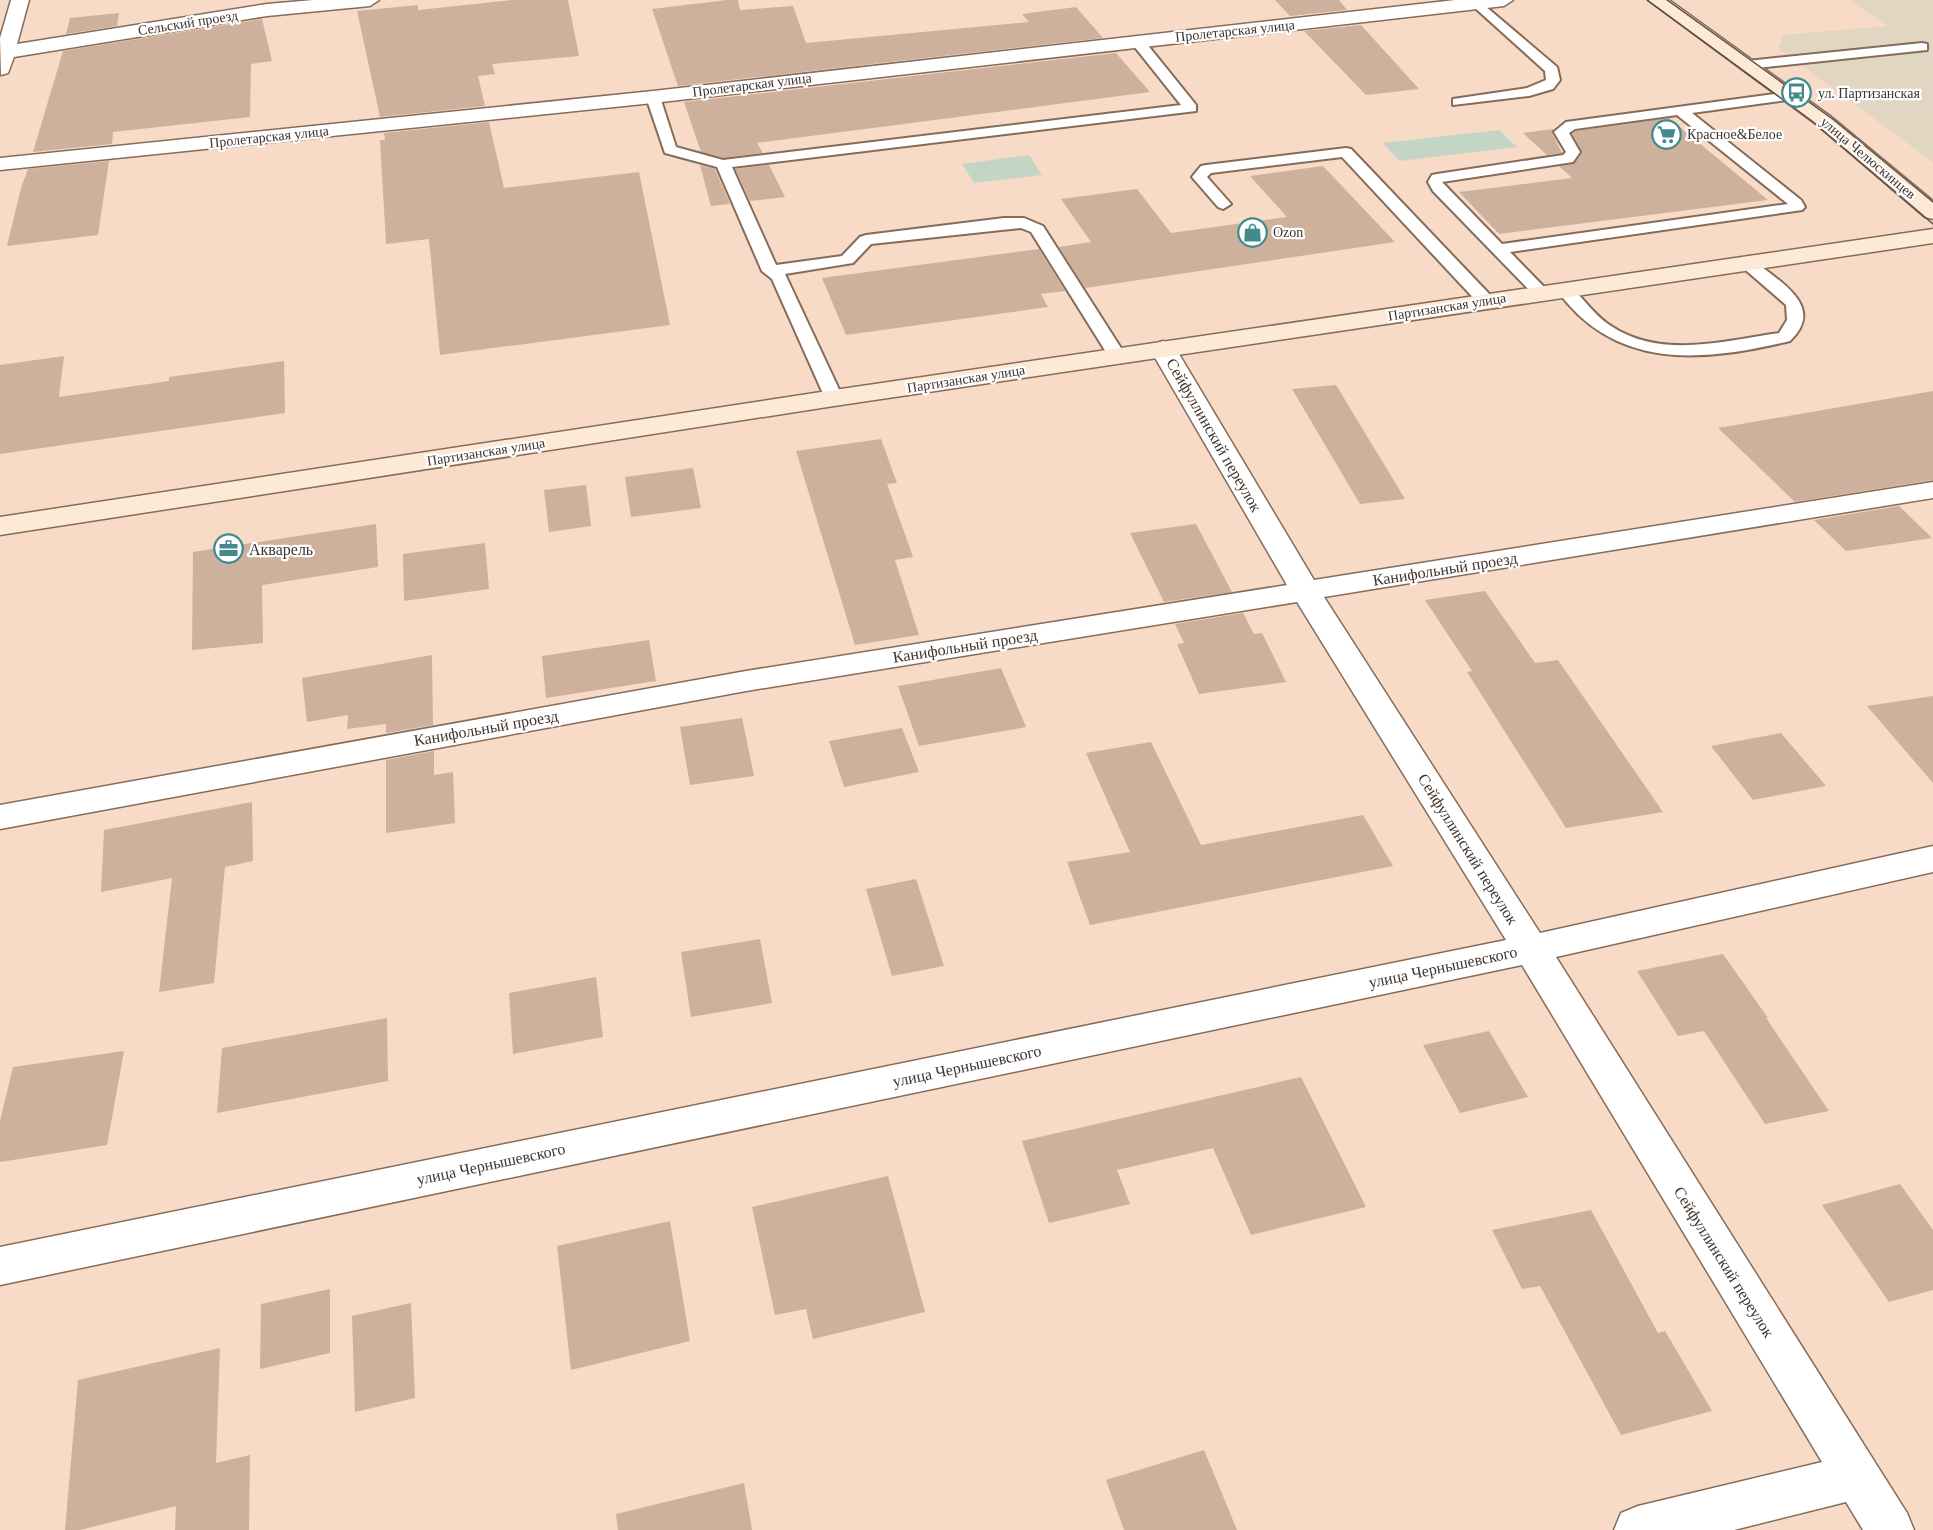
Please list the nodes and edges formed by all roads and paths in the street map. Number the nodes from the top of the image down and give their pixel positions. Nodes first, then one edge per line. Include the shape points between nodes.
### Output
1 (20, 0) edge
2 (370, 0) edge
3 (1504, 0) edge
4 (1658, 0) edge
5 (1478, 4) junction
6 (7, 25) edge
7 (1137, 41) junction
8 (1922, 47) dead end
9 (6, 52) junction
10 (1747, 65) junction
11 (0, 74) edge
12 (1790, 96) junction
13 (653, 97) junction
14 (1458, 102) dead end
15 (1679, 110) junction
16 (0, 164) edge
17 (723, 164) junction
18 (1223, 204) dead end
19 (1933, 212) edge
20 (1512, 232) dead end
21 (1933, 236) edge
22 (1525, 245) junction
23 (1498, 249) junction
24 (1747, 263) junction
25 (770, 271) junction
26 (1553, 292) junction
27 (1486, 302) junction
28 (1163, 350) junction
29 (1117, 356) junction
30 (834, 398) junction
31 (1933, 490) edge
32 (0, 526) edge
33 (1306, 592) junction
34 (0, 818) edge
35 (1933, 859) edge
36 (1531, 949) junction
37 (0, 1266) edge
38 (1857, 1477) junction
39 (1638, 1530) edge
40 (1890, 1530) edge

1 - 6 street
2 - 9 street, Сельский проезд via 267,10
3 - 5 street, Пролетарская улица
4 - 10 main road, улица Челюскинцев
5 - 7 street, Пролетарская улица
5 - 14 lane via 1552,70 1553,80 1540,89
6 - 9 street
7 - 13 street, Пролетарская улица
7 - 17 lane via 1191,108
8 - 10 lane
9 - 11 street
10 - 12 main road, улица Челюскинцев
12 - 15 lane
12 - 19 main road, улица Челюскинцев
13 - 16 street, Пролетарская улица
13 - 17 lane via 670,150
15 - 22 lane via 1797,207
15 - 23 lane via 1566,126 1561,132 1573,152 1563,160 1437,178 1438,188
17 - 25 lane
18 - 27 lane via 1200,177 1206,170 1346,152
20 - 22 lane
21 - 24 main road, Партизанская улица
22 - 23 lane
23 - 26 lane
24 - 26 main road, Партизанская улица
24 - 26 lane via 1791,300 1797,317 1794,329 1784,337 1684,351 1656,348 1630,342 1604,328
25 - 29 lane via 847,260 866,240 1004,222 1024,224 1037,229
25 - 30 lane via 779,276
26 - 27 main road, Партизанская улица
27 - 28 main road, Партизанская улица
28 - 29 main road, Партизанская улица
28 - 33 street, Сейфуллинский переулок
29 - 30 main road, Партизанская улица
30 - 32 main road, Партизанская улица
31 - 33 street, Канифольный проезд
33 - 34 street, Канифольный проезд via 746,681
33 - 36 street, Сейфуллинский переулок
35 - 36 street, улица Чернышевского
36 - 37 street, улица Чернышевского
36 - 38 street, Сейфуллинский переулок
38 - 39 street
38 - 40 street, Сейфуллинский переулок

